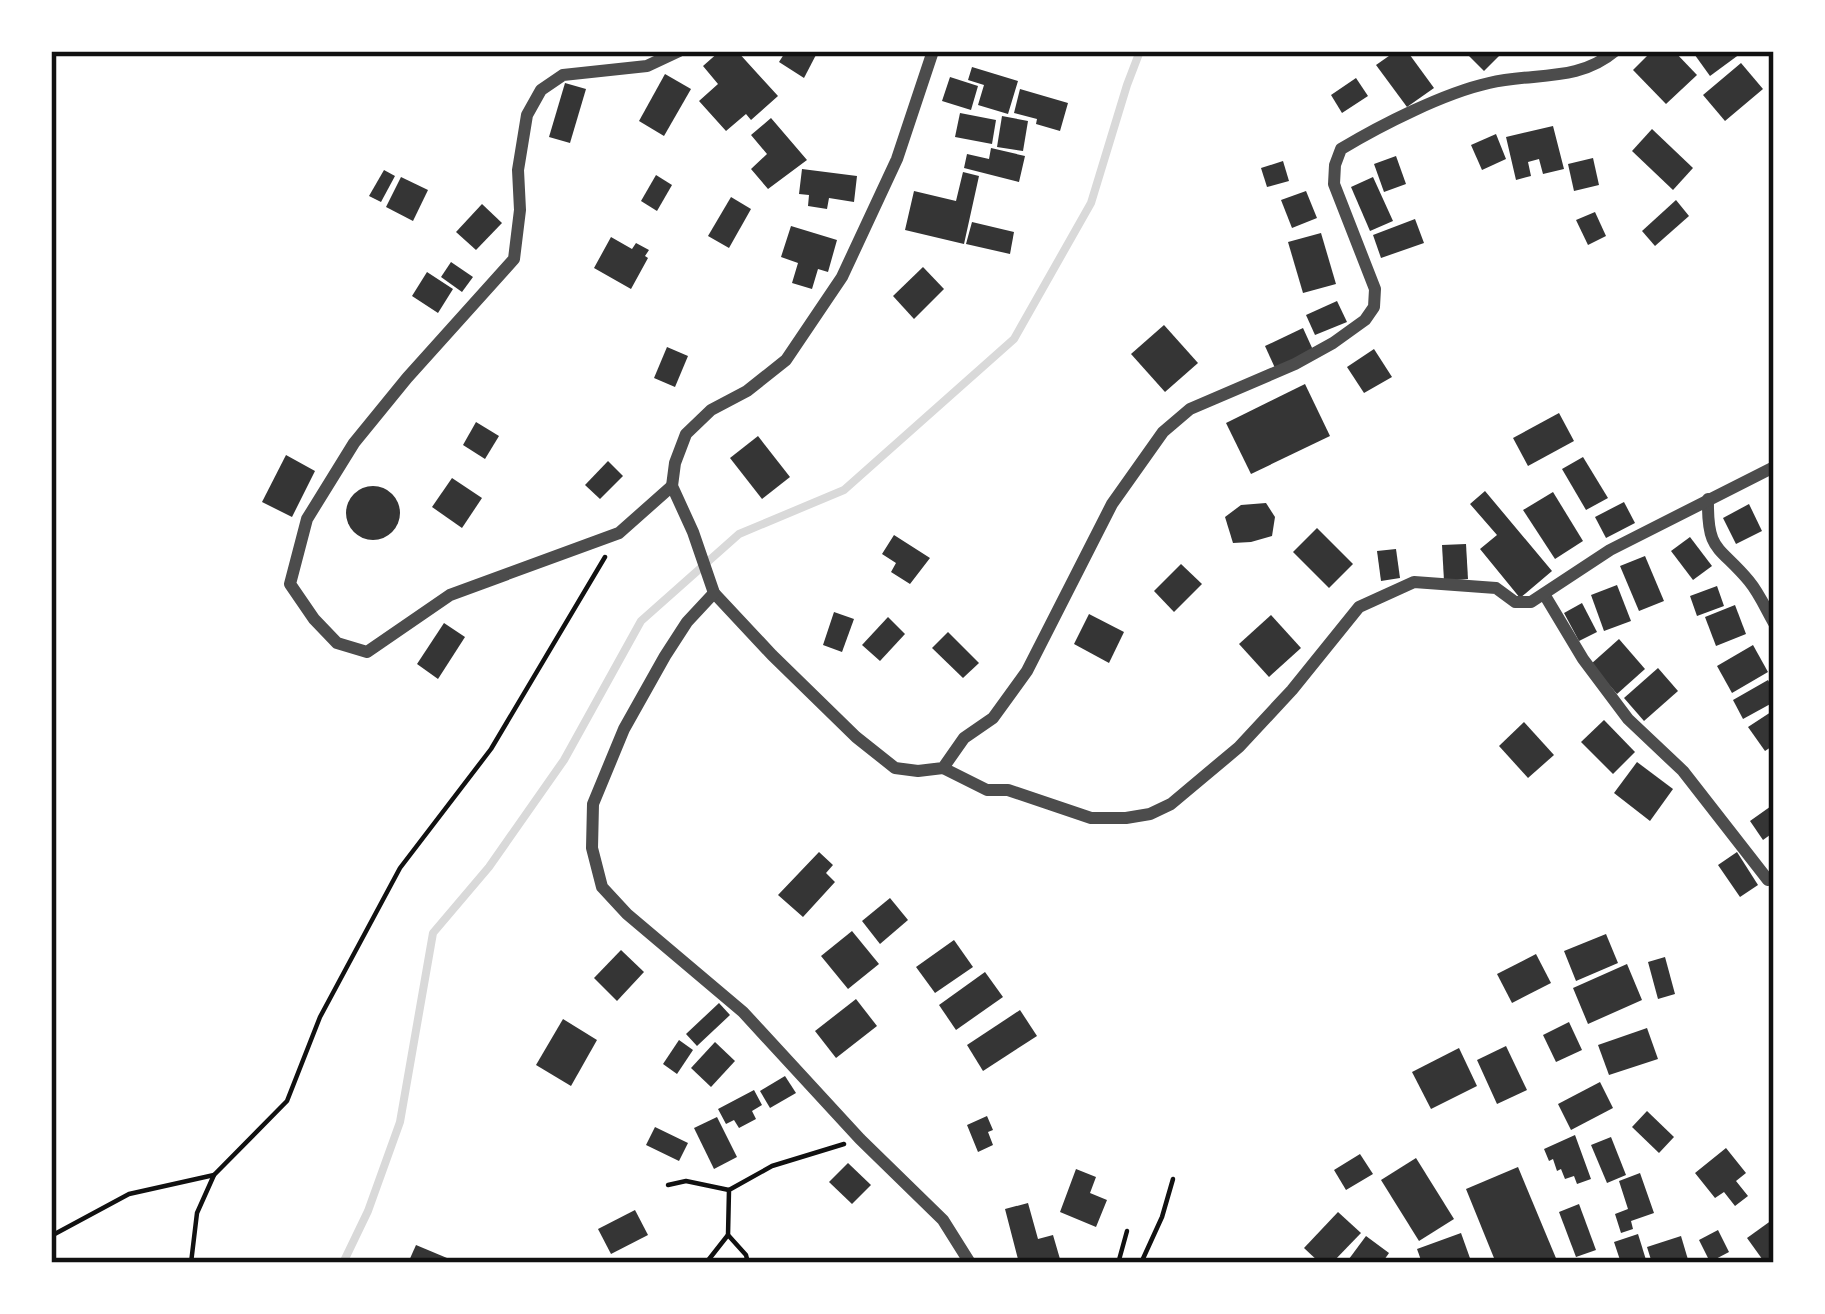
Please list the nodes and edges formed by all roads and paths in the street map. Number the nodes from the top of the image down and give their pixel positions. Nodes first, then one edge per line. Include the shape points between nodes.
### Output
1 (679, 51) edge
2 (933, 51) edge
3 (1615, 51) edge
4 (1774, 467) edge
5 (672, 486) junction
6 (1708, 499) junction
7 (619, 533) junction
8 (714, 593) junction
9 (1544, 594) junction
10 (1774, 623) edge
11 (943, 768) junction
12 (1768, 880) dead end
13 (860, 1139) junction
14 (214, 1175) junction
15 (1173, 1179) dead end
16 (668, 1185) dead end
17 (729, 1190) junction
18 (1127, 1231) dead end
19 (728, 1235) junction
20 (51, 1236) edge
21 (190, 1263) edge
22 (706, 1263) edge
23 (748, 1263) edge
24 (970, 1263) edge
25 (1124, 1263) edge
26 (1142, 1263) edge

1 - 7 street via 647,66 562,75 541,90 526,115 514,260 354,443 307,519 290,584 337,643 367,652 450,595
2 - 5 street via 897,159 842,278 786,360 686,434
3 - 11 street via 1597,67 1488,83 1341,148 1334,184 1376,290 1365,320 1162,432 1112,503 1028,670
4 - 6 street
5 - 7 street
5 - 8 street
6 - 9 street
6 - 10 street via 1717,548
7 - 14 path via 491,749 400,868 320,1017 286,1101
8 - 11 street via 895,768
8 - 13 street via 664,656 593,804 602,887 743,1012
9 - 11 street via 1515,602 1496,588 1414,582 1358,608 1238,747 1150,814 1091,818 987,790
9 - 12 street via 1628,719 1683,771
13 - 17 path via 772,1166
13 - 24 street via 943,1220
14 - 20 path via 129,1194
14 - 21 path via 197,1213
15 - 26 path
16 - 17 path
17 - 19 path
18 - 25 path
19 - 22 path
19 - 23 path

